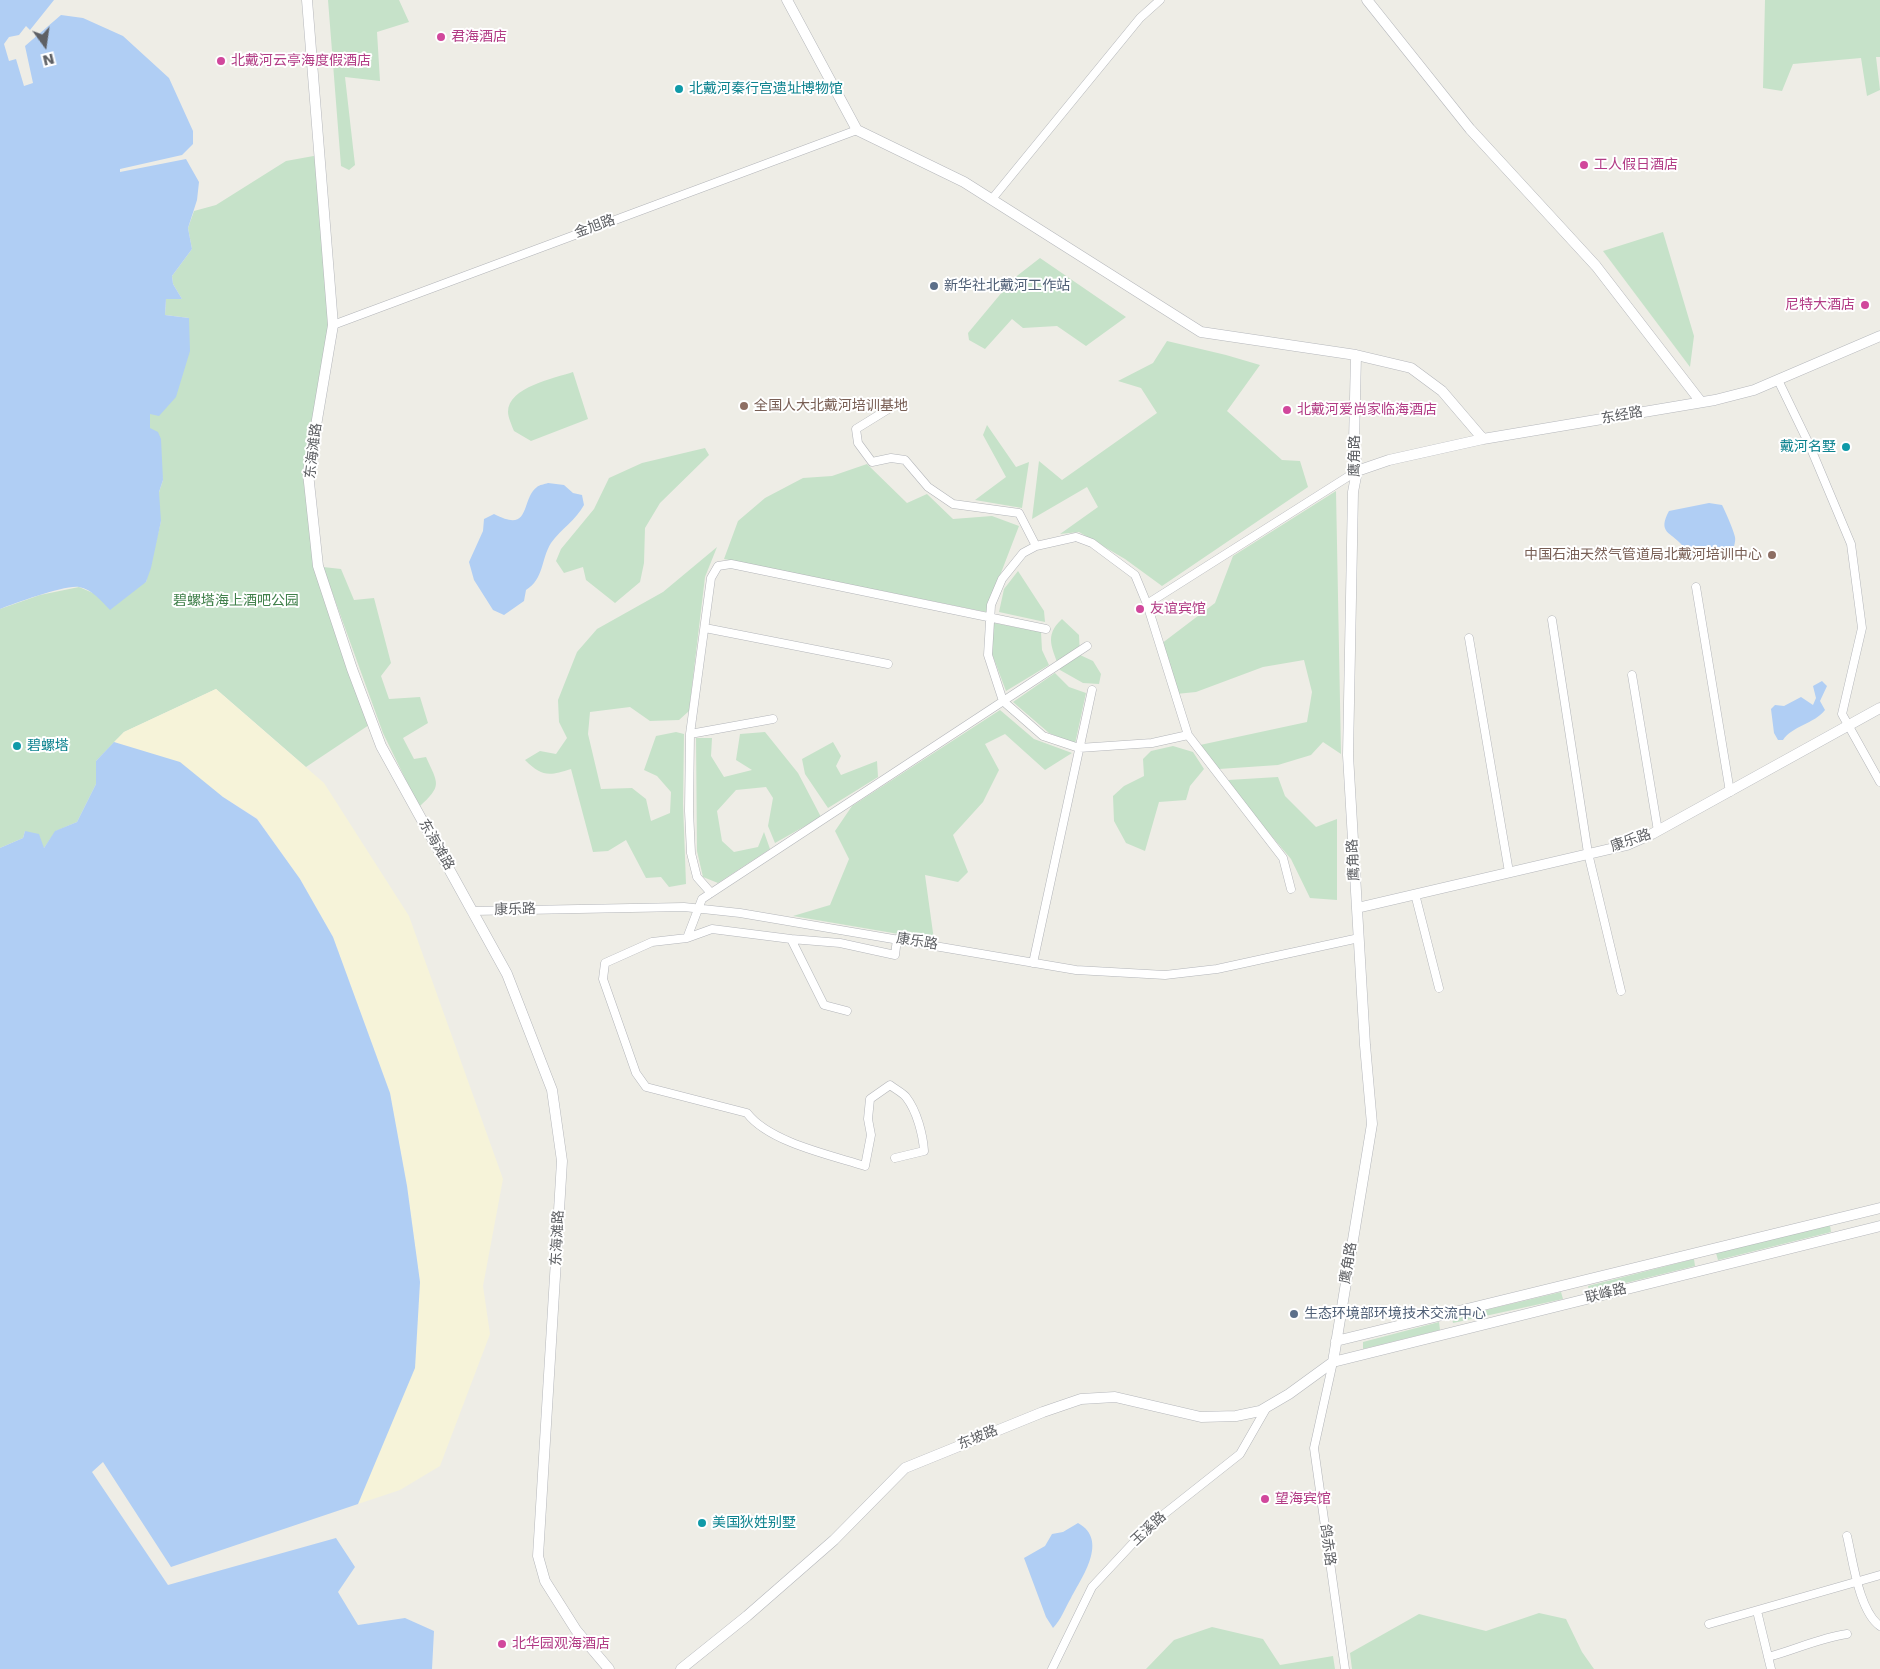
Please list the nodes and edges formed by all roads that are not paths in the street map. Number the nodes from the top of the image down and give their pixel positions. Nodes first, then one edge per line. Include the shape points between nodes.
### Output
1 (307, 0) edge
2 (787, 0) edge
3 (1160, 0) edge
4 (1367, 0) edge
5 (857, 130) junction
6 (992, 199) junction
7 (333, 325) junction
8 (1880, 336) edge
9 (1356, 355) junction
10 (1778, 380) junction
11 (1701, 402) junction
12 (890, 408) dead end
13 (1483, 439) junction
14 (1357, 471) junction
15 (1036, 546) junction
16 (1696, 587) dead end
17 (1148, 604) junction
18 (991, 616) junction
19 (1552, 620) dead end
20 (705, 628) junction
21 (1046, 629) dead end
22 (1469, 638) dead end
23 (1087, 646) dead end
24 (888, 664) dead end
25 (1632, 674) dead end
26 (1092, 690) dead end
27 (1003, 701) junction
28 (1880, 708) edge
29 (773, 718) dead end
30 (1847, 726) junction
31 (690, 734) junction
32 (1188, 735) junction
33 (1079, 748) junction
34 (1880, 782) edge
35 (1730, 792) junction
36 (1658, 831) junction
37 (1588, 854) junction
38 (1509, 872) junction
39 (1291, 888) dead end
40 (711, 893) junction
41 (1415, 894) junction
42 (697, 908) junction
43 (1357, 908) junction
44 (473, 911) junction
45 (687, 938) junction
46 (1359, 938) junction
47 (791, 939) junction
48 (897, 939) junction
49 (1033, 963) junction
50 (1439, 988) dead end
51 (1621, 990) dead end
52 (848, 1011) dead end
53 (895, 1158) dead end
54 (1880, 1208) edge
55 (1880, 1226) edge
56 (1336, 1341) junction
57 (1333, 1362) junction
58 (1267, 1407) junction
59 (1847, 1536) dead end
60 (1880, 1575) edge
61 (1858, 1581) junction
62 (1757, 1611) junction
63 (1709, 1624) dead end
64 (1880, 1626) edge
65 (1847, 1634) dead end
66 (1768, 1657) junction
67 (609, 1669) edge
68 (681, 1669) edge
69 (1052, 1669) edge
70 (1345, 1669) edge
71 (1771, 1669) edge

1 - 7 main road, 东海滩路
2 - 5 main road
3 - 6 street via 1140,18
4 - 11 main road via 1470,129 1596,266
5 - 6 main road
5 - 7 street, 金旭路
6 - 9 main road via 1201,332
7 - 44 main road, 东海滩路 via 308,473 318,566 381,746
8 - 10 main road, 东经路
9 - 13 main road via 1411,368 1442,391
9 - 14 main road, 鹰角路 via 1354,443
10 - 11 main road, 东经路 via 1754,390
10 - 30 street via 1851,544 1862,628 1842,714
11 - 13 main road, 东经路
12 - 15 street via 856,429 858,443 872,462 891,458 905,460 928,487 953,504 1019,513
13 - 14 main road, 东经路 via 1389,460
14 - 17 street
14 - 43 main road, 鹰角路 via 1353,492 1348,755
15 - 17 street via 1076,537 1092,543 1135,575
15 - 18 street via 1023,553 1002,579 991,605
16 - 35 street
17 - 32 street
18 - 20 street via 731,564 718,566 711,578
18 - 21 street
18 - 27 street via 988,655
19 - 37 street
20 - 24 street
20 - 31 street
22 - 38 street
23 - 27 street
25 - 36 street
26 - 33 street
27 - 33 street via 1043,736
27 - 40 street
28 - 30 main road, 康乐路
29 - 31 street
30 - 34 street
30 - 35 main road, 康乐路
31 - 40 street via 691,853 697,877
32 - 33 street via 1152,743
32 - 39 street via 1283,858
33 - 49 street
35 - 36 main road, 康乐路
36 - 37 main road, 康乐路 via 1627,845
37 - 38 main road, 康乐路
37 - 51 street
38 - 41 main road, 康乐路
40 - 42 street
41 - 43 main road, 康乐路
41 - 50 street
42 - 44 street, 康乐路
42 - 45 street
42 - 48 street, 康乐路
43 - 46 main road, 鹰角路
44 - 67 main road, 东海滩路 via 507,974 552,1090 562,1161 538,1556 545,1581 576,1630
45 - 47 street via 712,929
45 - 53 street via 652,942 605,963 603,978 636,1073 646,1087 747,1113 755,1124 794,1143 865,1166 871,1135 868,1118 870,1099 890,1085 906,1097 916,1115 924,1151
46 - 49 street, 康乐路 via 1217,969 1165,975 1076,970
46 - 56 main road, 鹰角路 via 1372,1124
47 - 48 street via 840,943 895,954
47 - 52 street via 824,1005
48 - 49 street, 康乐路
54 - 56 main road, 联峰路
55 - 57 main road, 联峰路
56 - 57 main road, 鹰角路
57 - 58 main road, 东坡路
57 - 70 street, 鸽赤路 via 1314,1448
58 - 68 main road, 东坡路 via 1260,1412 1236,1416 1201,1417 1115,1397 1081,1400 1043,1412 905,1468 834,1540
58 - 69 street, 玉溪路 via 1240,1454 1149,1526 1092,1587
59 - 61 street
60 - 61 street
61 - 62 street
61 - 64 street via 1864,1604
62 - 63 street
62 - 66 street
65 - 66 street via 1826,1637
66 - 71 street

